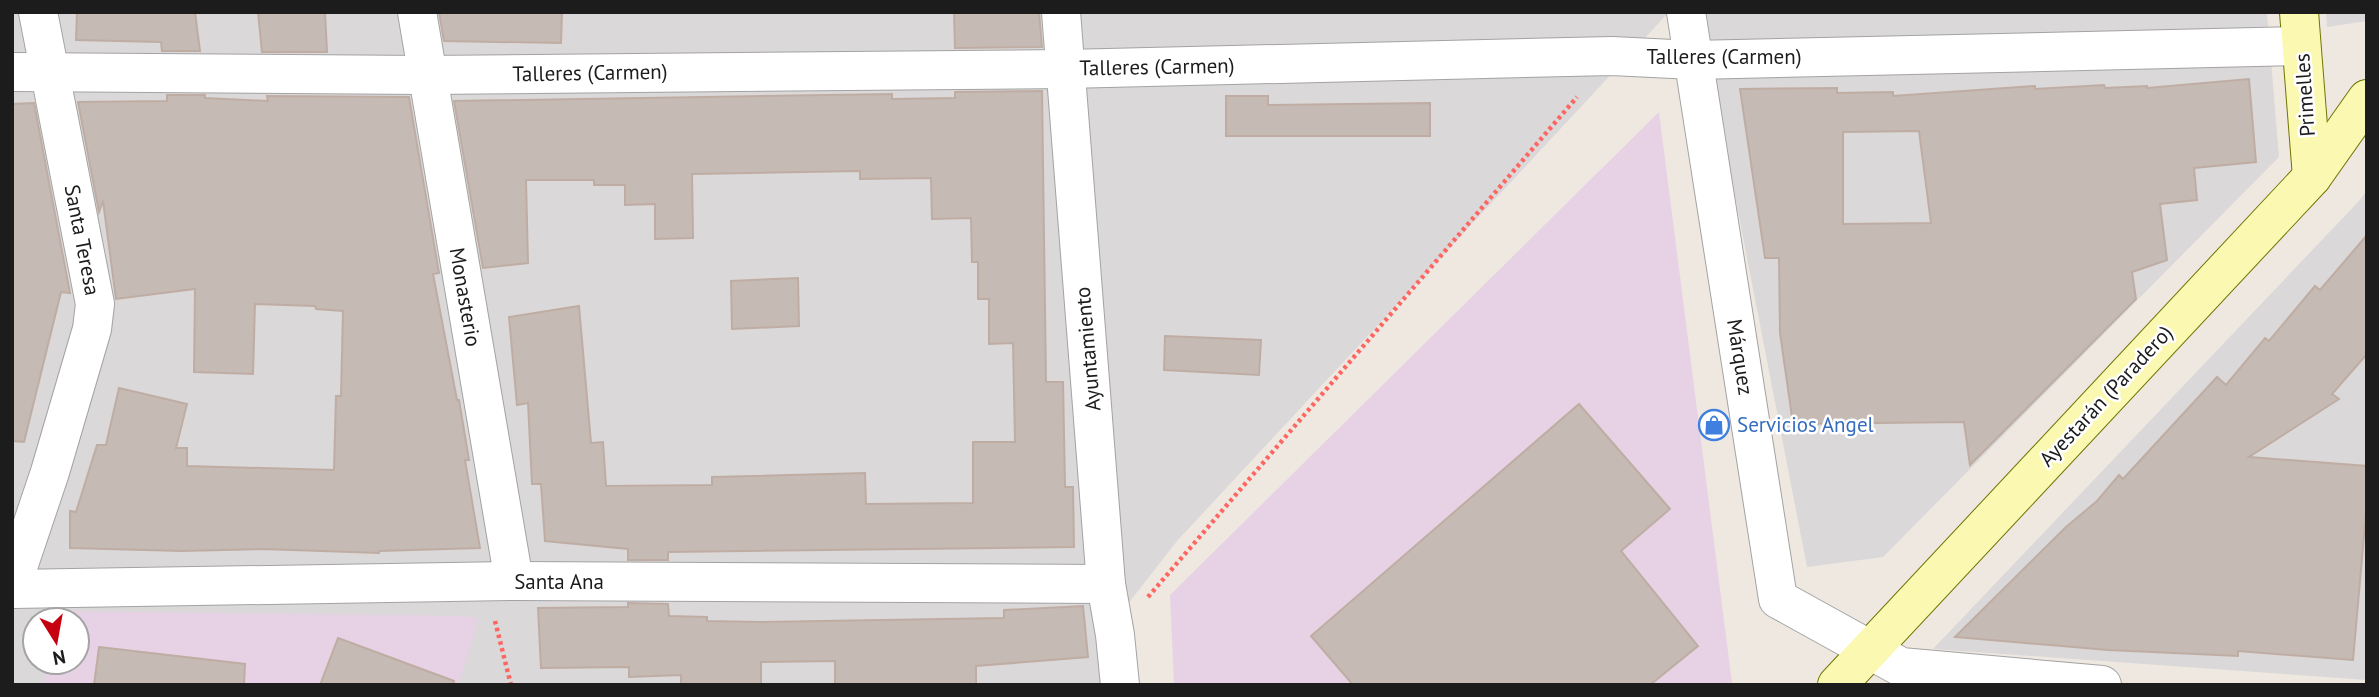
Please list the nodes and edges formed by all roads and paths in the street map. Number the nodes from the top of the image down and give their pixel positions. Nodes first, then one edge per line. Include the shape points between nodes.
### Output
1 (38, 12) edge
2 (417, 12) edge
3 (1061, 12) edge
4 (1686, 12) edge
5 (2300, 29) edge
6 (1612, 56) junction
7 (1693, 60) junction
8 (1066, 69) junction
9 (30, 71) edge
10 (426, 75) junction
11 (2367, 99) edge
12 (2312, 177) junction
13 (499, 582) junction
14 (1106, 584) junction
15 (12, 587) edge
16 (1115, 635) junction
17 (1869, 648) junction
18 (1900, 676) edge
19 (511, 685) edge
20 (1120, 685) edge
21 (1837, 685) edge
22 (2102, 685) edge

1 - 9 street, Santa Teresa
2 - 10 street, Monasterio
3 - 8 street, Ayuntamiento
4 - 7 street, Márquez
5 - 7 street, Talleres (Carmen)
5 - 12 main road, Primelles
6 - 7 street, Talleres (Carmen)
6 - 8 street, Talleres (Carmen)
6 - 16 path
7 - 17 street, Márquez via 1778,599
8 - 10 street, Talleres (Carmen)
8 - 14 street, Ayuntamiento
9 - 10 street, Talleres (Carmen)
9 - 15 street, Santa Teresa via 94,304 92,329
10 - 13 street, Monasterio
11 - 12 main road, Ayestarán (Paradero)
12 - 17 main road, Ayestarán (Paradero)
13 - 14 street, Santa Ana
13 - 15 street, Santa Ana
13 - 19 path
14 - 16 street, Ayuntamiento
16 - 20 street, Ayuntamiento
17 - 18 street
17 - 21 main road, Ayestarán (Paradero)
18 - 22 street

